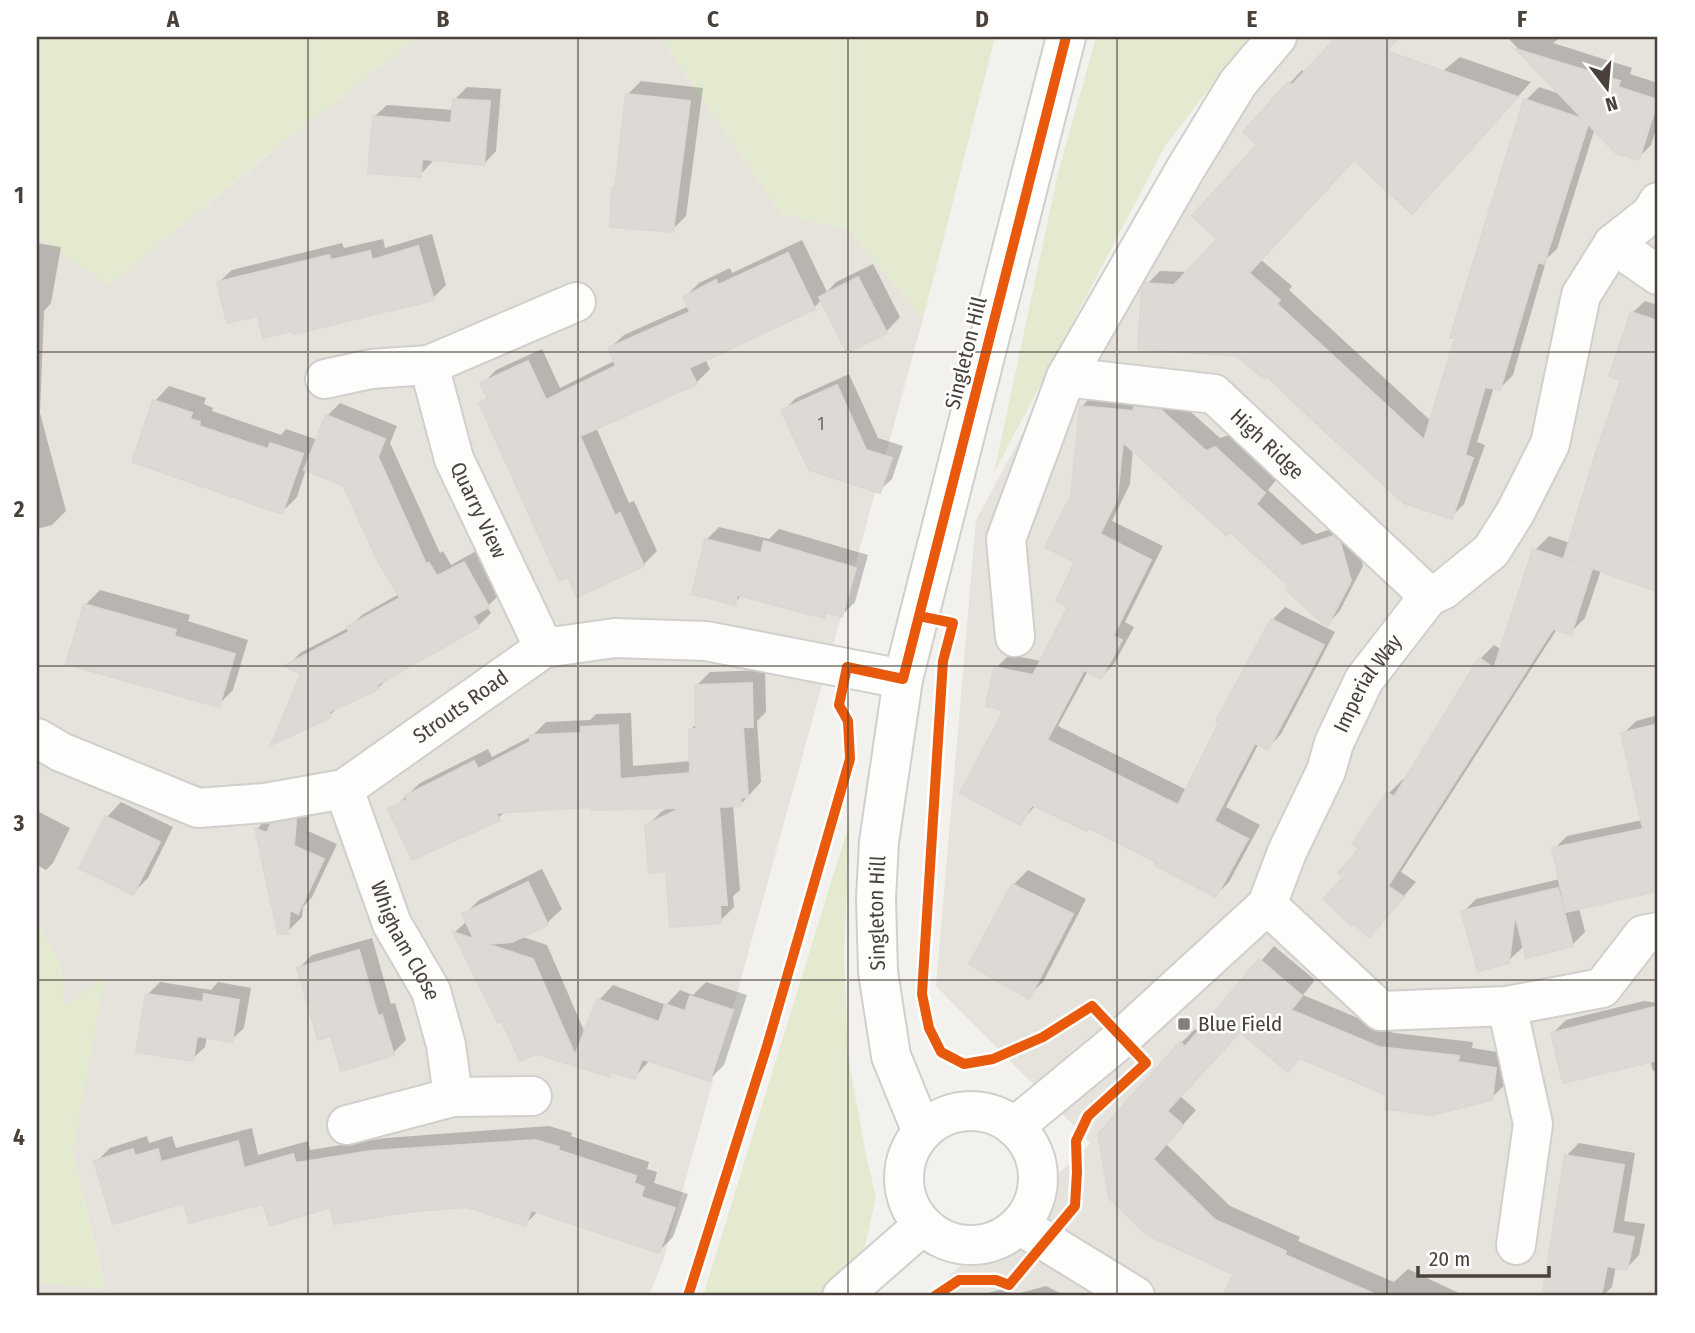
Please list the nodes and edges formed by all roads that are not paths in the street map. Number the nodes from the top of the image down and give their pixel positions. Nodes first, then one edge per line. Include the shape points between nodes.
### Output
1 (1066, 37) edge
2 (1277, 37) edge
3 (1658, 202) edge
4 (1613, 244) junction
5 (1658, 275) edge
6 (576, 302) dead end
7 (429, 365) junction
8 (1066, 377) junction
9 (325, 379) dead end
10 (1429, 596) junction
11 (1015, 638) dead end
12 (544, 648) junction
13 (903, 680) junction
14 (37, 738) edge
15 (344, 789) junction
16 (1267, 905) junction
17 (1658, 932) edge
18 (1507, 1006) junction
19 (532, 1096) dead end
20 (453, 1097) junction
21 (347, 1125) dead end
22 (1014, 1127) junction
23 (922, 1132) junction
24 (923, 1225) junction
25 (1019, 1225) junction
26 (1516, 1245) dead end
27 (842, 1296) edge
28 (1135, 1296) edge

1 - 13 street, Singleton Hill
2 - 8 street via 1238,83
3 - 4 street, Imperial Way via 1651,214
4 - 5 street
4 - 10 street, Imperial Way via 1581,295 1550,444 1515,513 1491,551
6 - 7 street
7 - 9 street via 370,369
7 - 12 street, Quarry View via 454,460
8 - 10 street, High Ridge via 1214,394
8 - 11 street via 1006,539
10 - 16 street, Imperial Way via 1364,680
12 - 13 street, Strouts Road via 615,638 706,642
12 - 15 street, Strouts Road
13 - 23 street, Singleton Hill via 879,842 878,972 891,1056
14 - 15 street, Strouts Road via 198,808 265,803
15 - 20 street, Whigham Close via 392,924 431,991 446,1045
16 - 18 street via 1381,1011
16 - 22 street, Imperial Way via 1122,1038
17 - 18 street via 1643,935 1602,988
18 - 26 street via 1533,1124
19 - 20 street
20 - 21 street
22 - 23 street via 997,1117 967,1112 939,1120
22 - 25 street via 1037,1164 1038,1186
23 - 24 street via 911,1149 904,1179 910,1208
24 - 25 street via 940,1238 981,1245 1002,1238
24 - 27 street
25 - 28 street

